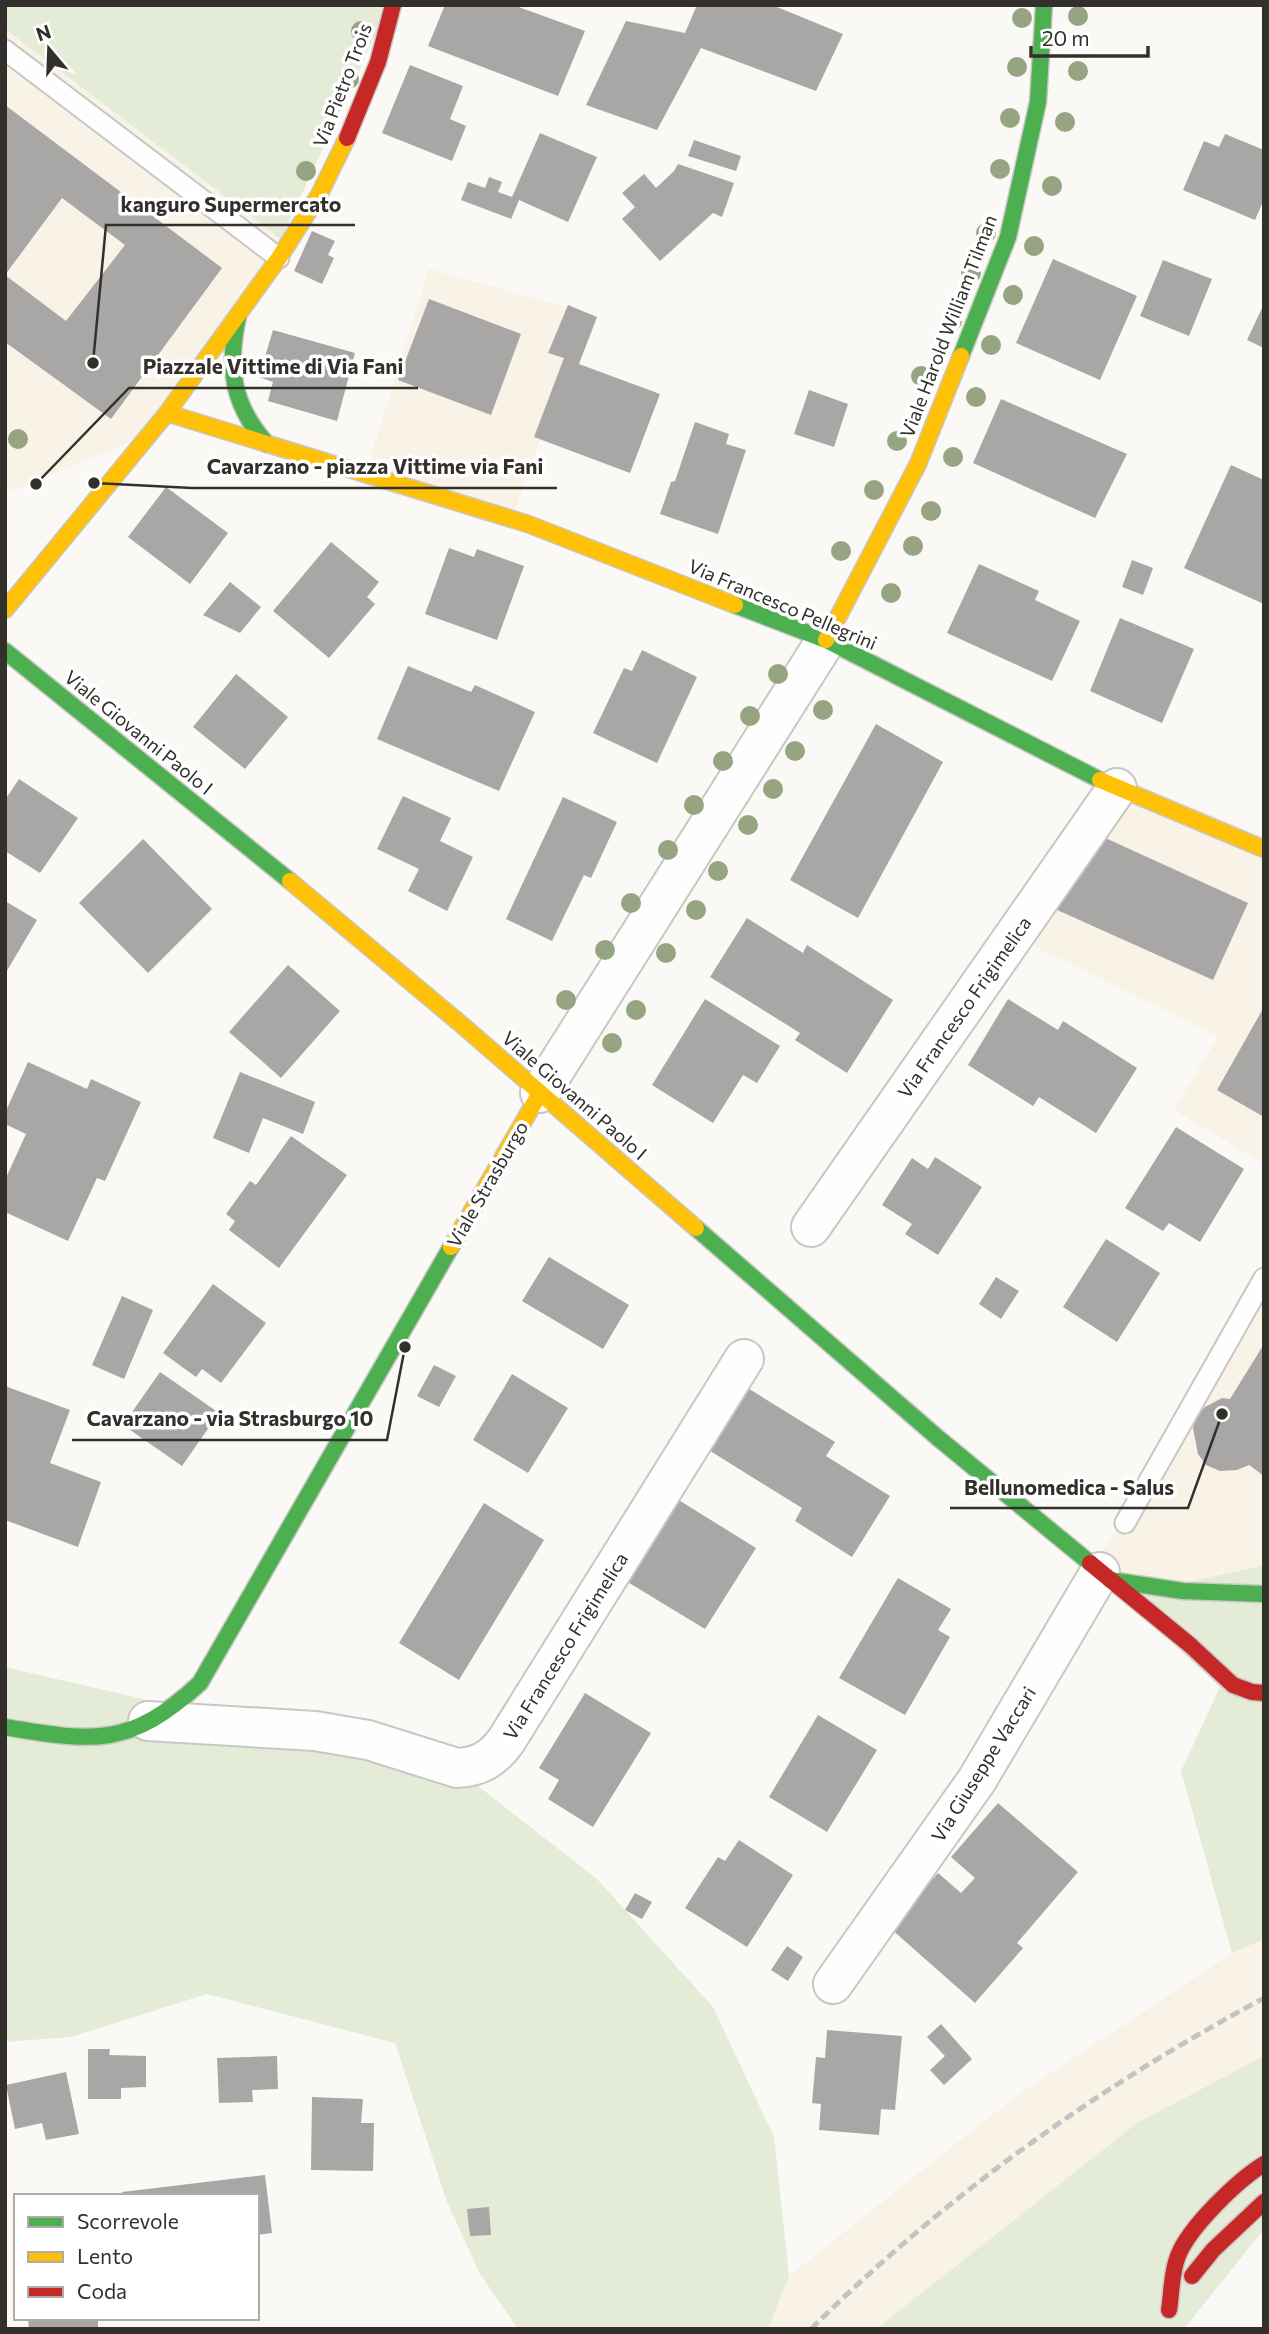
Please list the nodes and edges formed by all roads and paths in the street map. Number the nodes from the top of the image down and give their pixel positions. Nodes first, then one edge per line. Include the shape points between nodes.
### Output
1 (393, 5) edge
2 (1044, 5) edge
3 (5, 50) edge
4 (279, 258) junction
5 (239, 313) junction
6 (167, 413) junction
7 (267, 444) junction
8 (5, 610) edge
9 (826, 640) junction
10 (5, 651) edge
11 (1116, 788) junction
12 (1264, 849) edge
13 (540, 1093) junction
14 (811, 1227) dead end
15 (1264, 1278) edge
16 (744, 1359) dead end
17 (1125, 1523) dead end
18 (1105, 1576) junction
19 (1264, 1594) edge
20 (1233, 1685) junction
21 (1264, 1693) edge
22 (1247, 1704) dead end
23 (148, 1721) junction
24 (5, 1727) edge
25 (833, 1984) dead end
26 (1264, 2164) edge
27 (1264, 2202) edge

1 - 4 street, Via Pietro Trois via 352,129 320,195
2 - 9 street, Viale Harold William Tilman via 1038,102 1008,237 918,464
3 - 4 lane
4 - 5 street, Via Pietro Trois
5 - 6 street, Via Pietro Trois
5 - 7 street via 231,350 238,395 247,421
6 - 7 street, Via Francesco Pellegrini
6 - 8 street, Via Pietro Trois
7 - 9 street, Via Francesco Pellegrini via 528,524
9 - 11 street, Via Francesco Pellegrini
9 - 13 street, Viale Strasburgo
10 - 13 street, Viale Giovanni Paolo I via 272,865
11 - 12 street, Via Francesco Pellegrini
11 - 14 street, Via Francesco Frigimelica
13 - 18 street, Viale Giovanni Paolo I via 938,1438
13 - 23 street, Viale Strasburgo via 200,1683
15 - 17 lane
16 - 23 street, Via Francesco Frigimelica via 506,1741 485,1762 457,1768 369,1740 315,1731
18 - 19 street via 1183,1591
18 - 20 street, Viale Giovanni Paolo I
18 - 25 street, Via Giuseppe Vaccari via 977,1780
20 - 21 street, Viale Giovanni Paolo I
20 - 22 street
23 - 24 street, Via Francesco Frigimelica via 100,1738
26 - 27 street via 1184,2242 1166,2315 1213,2250

